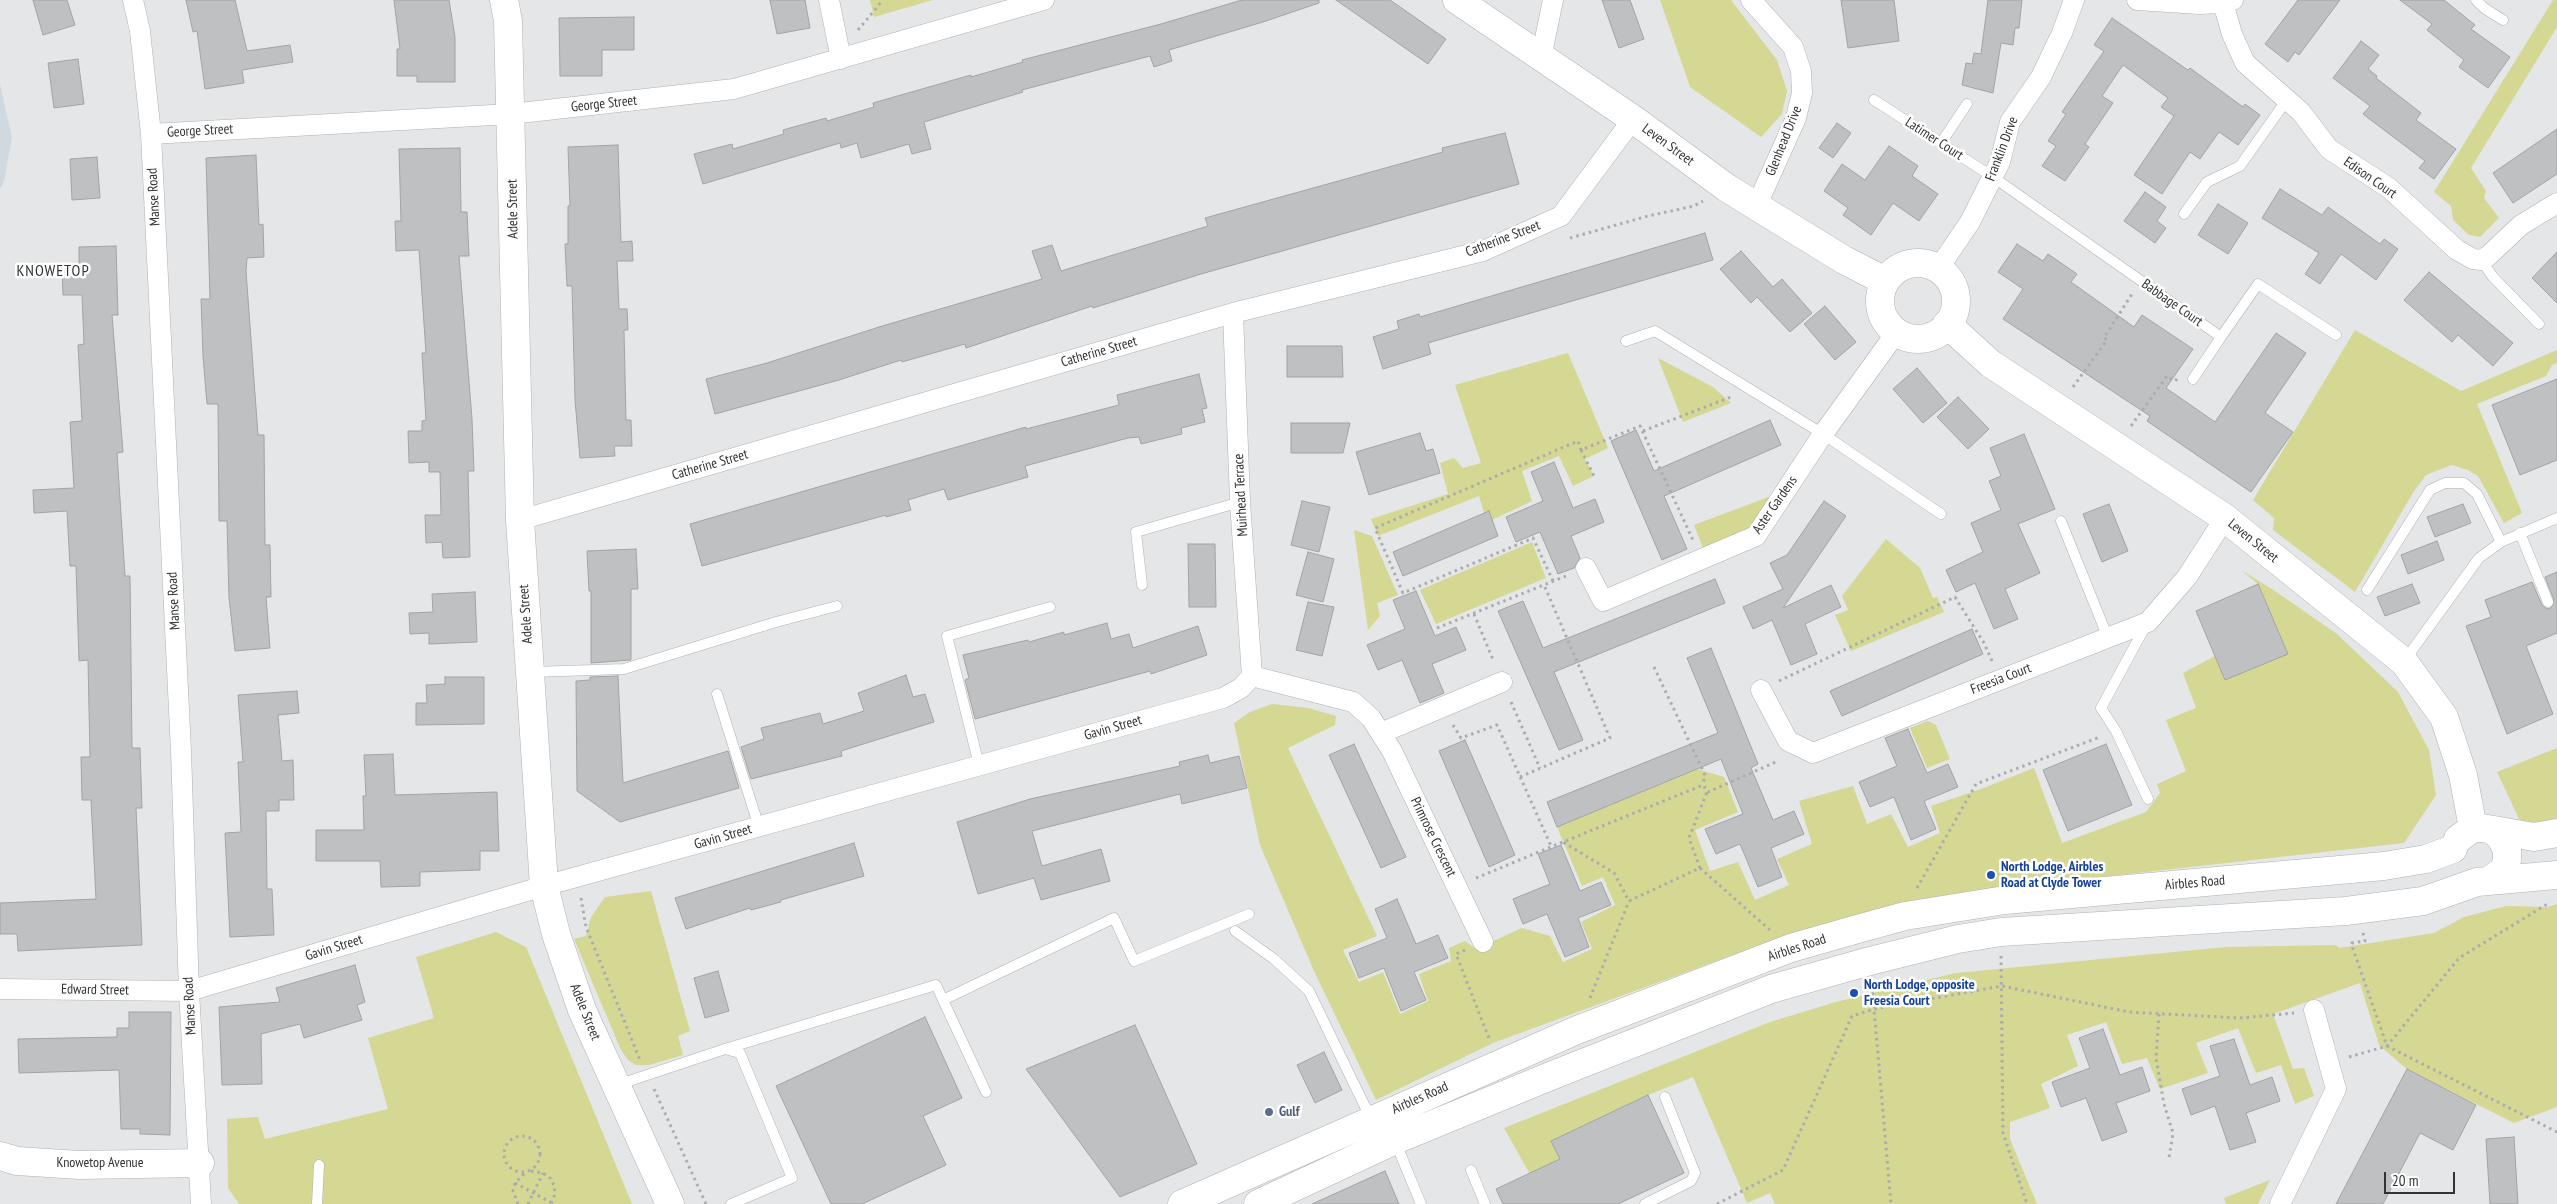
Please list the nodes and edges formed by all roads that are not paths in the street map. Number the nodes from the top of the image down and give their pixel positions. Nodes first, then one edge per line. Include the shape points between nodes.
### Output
1 (133, 0) edge
2 (504, 0) edge
3 (829, 0) edge
4 (1044, 0) edge
5 (1457, 0) edge
6 (1553, 0) edge
7 (1752, 0) edge
8 (2074, 0) edge
9 (2136, 0) edge
10 (2476, 0) edge
11 (2228, 2) edge
12 (2503, 20) dead end
13 (840, 55) junction
14 (1541, 58) junction
15 (1874, 100) dead end
16 (2286, 101) junction
17 (1967, 104) dead end
18 (511, 114) junction
19 (1633, 119) junction
20 (151, 134) junction
21 (1941, 144) junction
22 (1993, 177) junction
23 (2557, 203) edge
24 (1756, 207) junction
25 (2184, 214) dead end
26 (2481, 260) junction
27 (1938, 269) junction
28 (1885, 282) junction
29 (1233, 313) junction
30 (1947, 324) junction
31 (2539, 324) dead end
32 (1896, 334) junction
33 (2336, 335) dead end
34 (2221, 337) junction
35 (1626, 342) dead end
36 (2193, 379) dead end
37 (1823, 434) junction
38 (1240, 502) junction
39 (1941, 514) dead end
40 (2224, 518) junction
41 (2557, 518) edge
42 (520, 520) junction
43 (2061, 521) dead end
44 (2520, 533) junction
45 (2502, 542) junction
46 (1586, 568) road end
47 (1142, 585) dead end
48 (2367, 590) dead end
49 (2548, 602) dead end
50 (836, 606) dead end
51 (1050, 607) dead end
52 (2148, 622) junction
53 (2108, 638) junction
54 (2404, 662) junction
55 (530, 672) junction
56 (1252, 676) junction
57 (1502, 682) dead end
58 (1761, 690) road end
59 (717, 694) dead end
60 (1381, 733) junction
61 (979, 766) junction
62 (2148, 799) dead end
63 (759, 827) junction
64 (2483, 830) junction
65 (2557, 833) edge
66 (2453, 849) junction
67 (2557, 875) edge
68 (2484, 881) junction
69 (544, 886) junction
70 (1249, 914) dead end
71 (1235, 931) dead end
72 (1483, 942) road end
73 (0, 989) edge
74 (189, 991) junction
75 (943, 1000) junction
76 (2314, 1010) road end
77 (725, 1049) junction
78 (616, 1086) junction
79 (986, 1092) dead end
80 (1665, 1097) dead end
81 (1371, 1119) junction
82 (1395, 1140) junction
83 (0, 1156) edge
84 (200, 1163) junction
85 (319, 1165) dead end
86 (1471, 1170) dead end
87 (201, 1204) edge
88 (317, 1204) edge
89 (670, 1204) edge
90 (731, 1204) edge
91 (1182, 1204) edge
92 (1258, 1204) edge
93 (1421, 1204) edge
94 (1485, 1204) edge
95 (1645, 1204) edge
96 (2280, 1204) edge

1 - 20 street, Manse Road via 140,31
2 - 18 street, Adele Street via 508,20
3 - 13 street
4 - 13 street, George Street
5 - 14 street, Leven Street
6 - 14 street
7 - 24 street, Glenhead Drive via 1793,47 1801,71 1802,93 1796,118
8 - 22 street, Franklin Drive via 2041,77 2010,122
9 - 11 street via 2199,4
10 - 12 lane
11 - 16 street, Edison Court via 2232,34 2245,63
13 - 18 street, George Street via 734,89
14 - 19 street, Leven Street
15 - 21 lane, Latimer Court
16 - 25 lane via 2240,166 2207,182
16 - 26 street, Edison Court via 2300,112 2329,149 2389,188 2457,250
17 - 21 lane
18 - 20 street, George Street
18 - 42 street, Adele Street
19 - 24 street, Leven Street
19 - 29 street, Catherine Street via 1561,216 1483,250
20 - 74 street, Manse Road via 181,751
21 - 22 lane, Latimer Court
22 - 27 street, Franklin Drive via 1970,222
22 - 34 lane, Babbage Court
23 - 26 street via 2521,225
24 - 28 street, Leven Street
26 - 31 lane via 2493,277
27 - 28 street via 1925,264 1908,264 1895,270
27 - 30 street via 1950,282 1955,294 1954,312
28 - 32 street via 1880,295 1880,309
29 - 38 street, Muirhead Terrace
29 - 42 street, Catherine Street
30 - 32 street via 1940,332 1925,339 1910,339
30 - 40 street, Leven Street via 1991,364
32 - 37 street, Aster Gardens
33 - 34 lane via 2258,284
34 - 36 lane
35 - 37 lane via 1655,331
37 - 39 lane
37 - 46 street, Aster Gardens via 1756,536 1603,601
38 - 47 lane via 1136,532
38 - 56 street, Muirhead Terrace
40 - 52 street, Freesia Court via 2187,577
40 - 54 street, Leven Street
41 - 44 lane
42 - 55 street, Adele Street
43 - 53 lane
44 - 45 lane
44 - 49 lane
45 - 48 lane via 2477,494 2464,483 2445,483 2430,490
45 - 54 lane via 2479,558
50 - 55 lane via 624,669
51 - 61 lane via 948,636
52 - 53 street, Freesia Court
52 - 62 lane via 2102,708
53 - 58 street, Freesia Court via 1813,753 1788,741
54 - 64 street, Leven Street via 2444,717
55 - 69 street, Adele Street
56 - 60 street, Primrose Crescent via 1353,702
56 - 61 street, Gavin Street via 1241,688 1222,698
57 - 60 street
59 - 63 lane
60 - 72 street, Primrose Crescent
61 - 63 street, Gavin Street
63 - 69 street, Gavin Street
64 - 65 street via 2534,837
64 - 66 street, Airbles Road via 2457,840
64 - 68 street, Airbles Road via 2502,838 2507,850 2504,870
66 - 68 street via 2457,869 2468,879
66 - 81 street, Airbles Road via 2426,859 2384,866 2005,900 1905,916 1791,948 1577,1030
67 - 68 street, Airbles Road
68 - 82 street, Airbles Road via 2423,902 2346,911 2001,932 1958,940 1771,989
69 - 74 street, Gavin Street
69 - 78 street, Adele Street via 556,934 582,1010
70 - 75 lane via 1134,961 1114,918
71 - 81 lane via 1274,959 1309,991
73 - 74 street, Edward Street
74 - 84 street, Manse Road
75 - 77 lane via 936,985
75 - 79 lane
76 - 96 street via 2336,1089
77 - 78 lane
77 - 90 lane via 740,1052 792,1178
78 - 89 street, Adele Street
80 - 95 lane via 1695,1173 1691,1182
81 - 91 street, Airbles Road
82 - 92 street, Airbles Road
82 - 93 lane
83 - 84 street, Knowetop Avenue via 17,1161 79,1165
84 - 87 street, Manse Road
85 - 88 lane
86 - 94 lane

